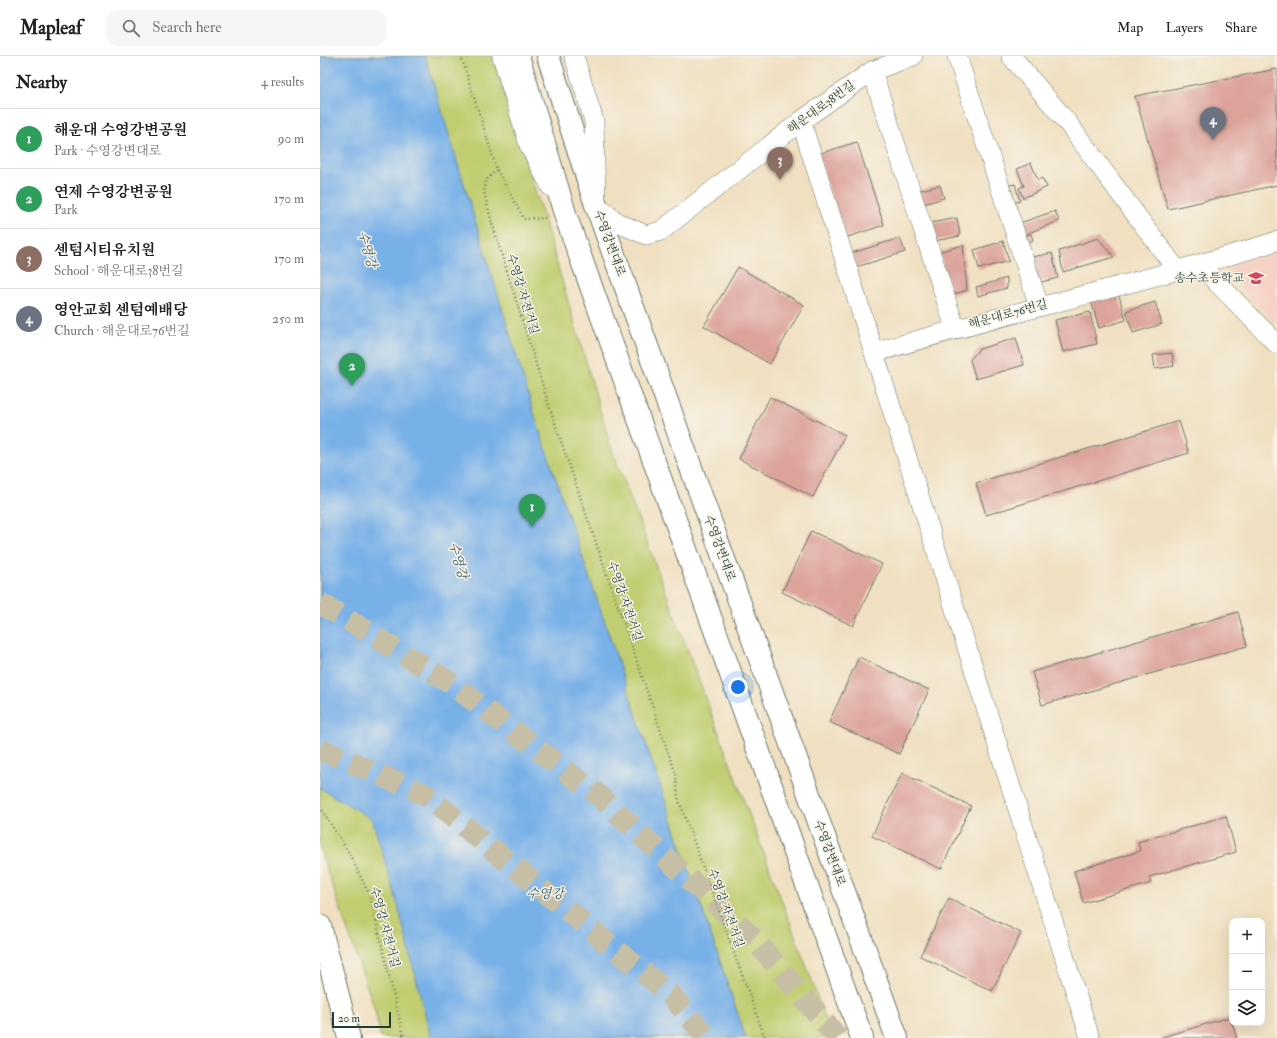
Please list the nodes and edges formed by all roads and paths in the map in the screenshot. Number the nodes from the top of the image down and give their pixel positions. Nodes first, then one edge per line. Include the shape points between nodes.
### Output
1 (461, 56) edge
2 (502, 56) edge
3 (518, 56) edge
4 (548, 56) edge
5 (574, 56) edge
6 (913, 56) edge
7 (957, 56) edge
8 (1011, 56) edge
9 (872, 71) junction
10 (801, 121) junction
11 (497, 170) junction
12 (596, 205) junction
13 (566, 217) junction
14 (1277, 240) edge
15 (1200, 265) junction
16 (1177, 270) junction
17 (1039, 306) junction
18 (954, 328) junction
19 (1277, 344) edge
20 (874, 353) junction
21 (320, 807) edge
22 (320, 926) edge
23 (351, 1038) edge
24 (404, 1038) edge
25 (765, 1038) edge
26 (862, 1038) edge
27 (897, 1038) edge
28 (1090, 1038) edge

1 - 11 path
2 - 13 street via 529,145
3 - 13 main road
4 - 12 main road, 수영강변대로
5 - 12 street via 594,121
6 - 9 street, 해운대로38번길
7 - 17 street
8 - 16 street via 1067,122
9 - 10 street, 해운대로38번길
9 - 18 street, 해운대로76번길
10 - 12 street, 해운대로38번길 via 661,230 646,235 618,223
10 - 20 street
11 - 13 path via 524,219
11 - 25 path, 수영강 자전거길 via 486,180 484,192 529,343 676,775 678,798
12 - 27 main road, 수영강변대로
13 - 26 main road
14 - 15 street, 해운대로76번길
15 - 16 street, 해운대로76번길
15 - 19 street
16 - 17 street, 해운대로76번길
17 - 18 street, 해운대로76번길
18 - 20 street
20 - 28 street
21 - 24 path, 수영강 자전거길 via 349,853 370,896
22 - 23 main road

